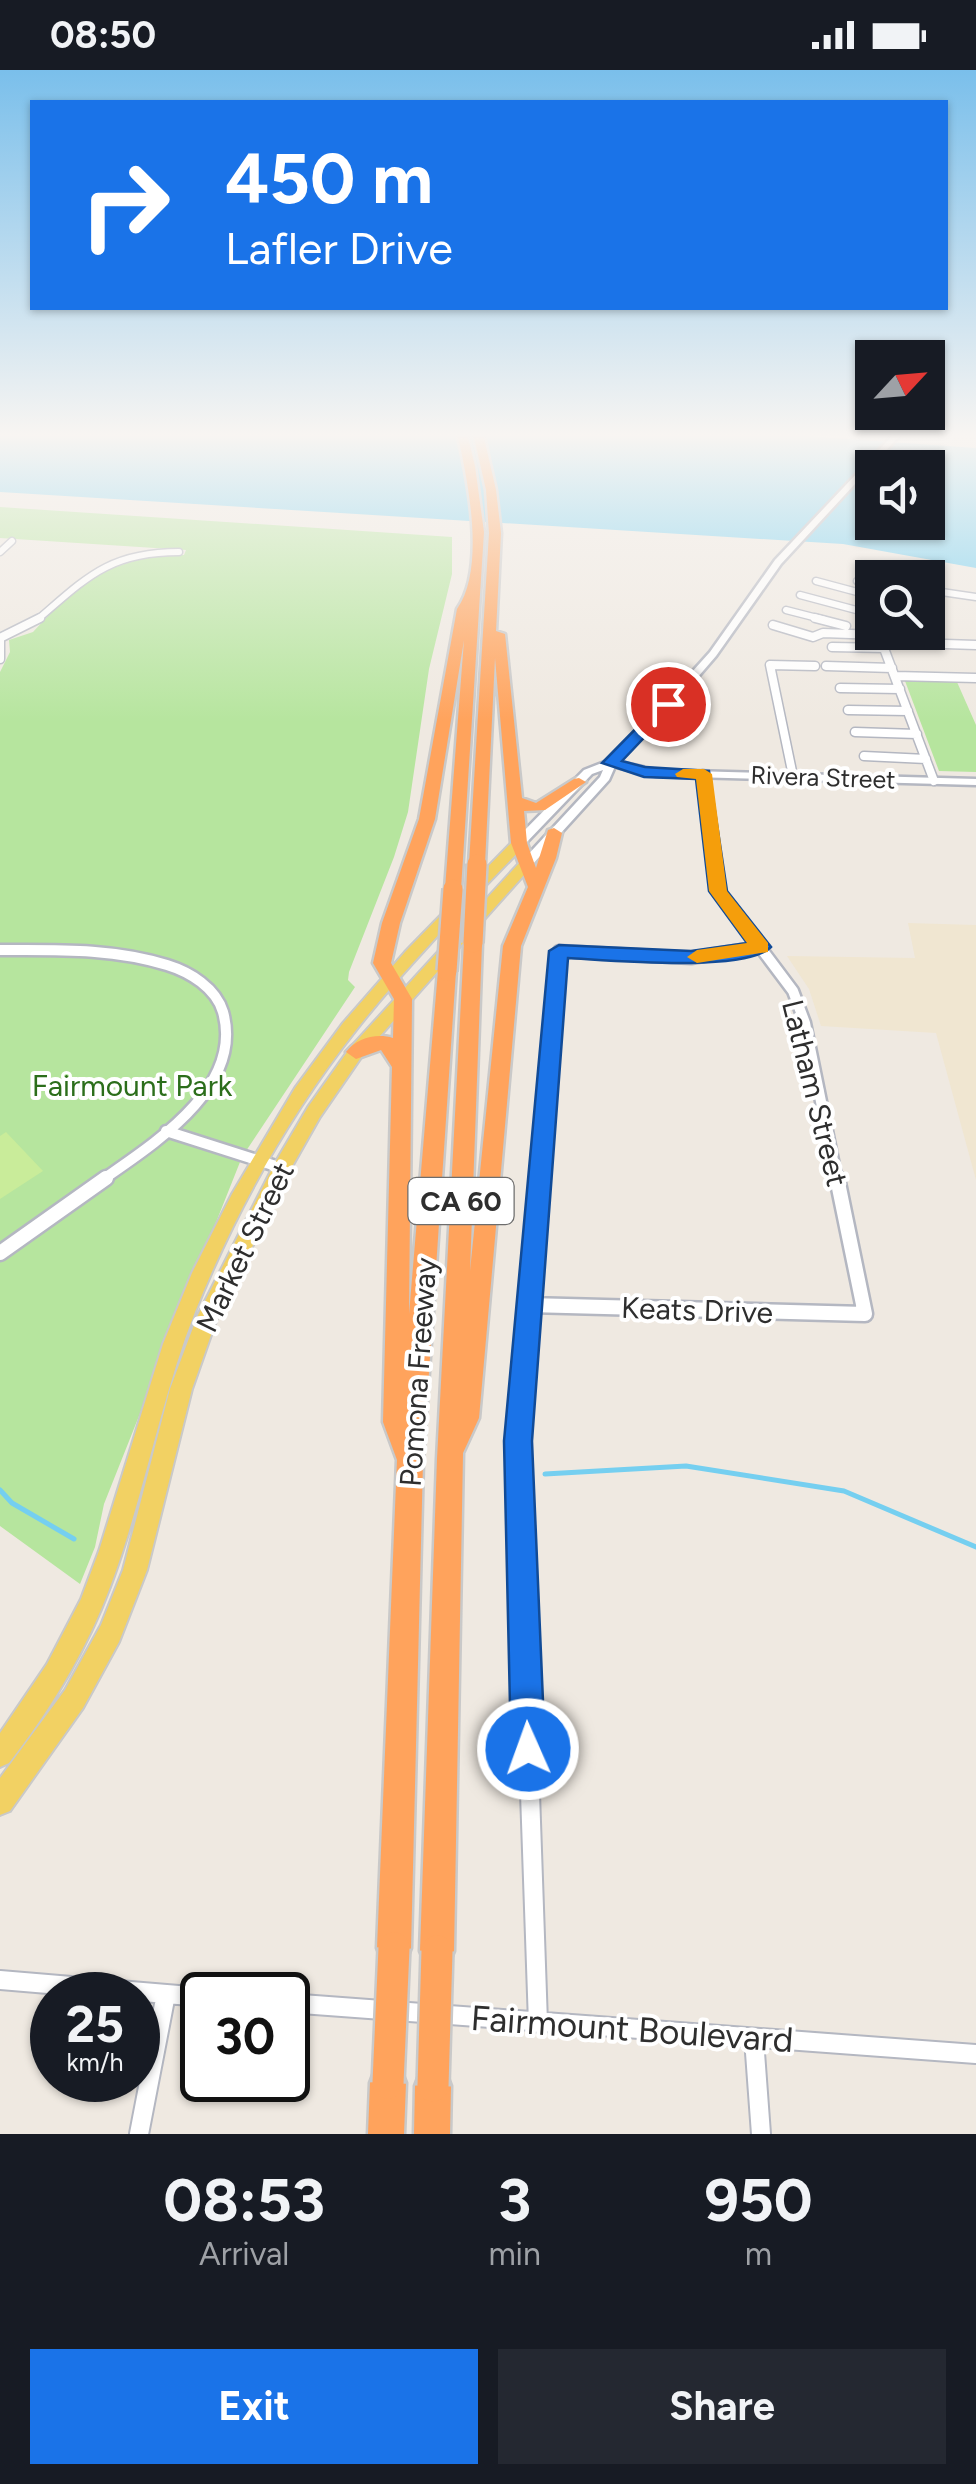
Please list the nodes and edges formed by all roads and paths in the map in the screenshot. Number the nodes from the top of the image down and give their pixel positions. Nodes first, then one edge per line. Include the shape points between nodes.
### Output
1 (478, 529) edge
2 (494, 529) edge
3 (810, 529) edge
4 (12, 542) dead end
5 (0, 552) edge
6 (179, 552) dead end
7 (816, 582) dead end
8 (855, 592) edge
9 (945, 592) edge
10 (474, 594) junction
11 (800, 595) dead end
12 (976, 597) edge
13 (491, 598) junction
14 (786, 610) dead end
15 (855, 610) edge
16 (855, 616) edge
17 (773, 626) dead end
18 (846, 626) junction
19 (838, 633) junction
20 (855, 636) edge
21 (0, 640) edge
22 (945, 644) edge
23 (855, 645) edge
24 (976, 645) edge
25 (832, 647) dead end
26 (885, 650) edge
27 (0, 659) edge
28 (815, 666) dead end
29 (826, 666) dead end
30 (894, 672) junction
31 (976, 678) edge
32 (840, 688) dead end
33 (900, 689) junction
34 (848, 710) dead end
35 (908, 711) junction
36 (855, 732) dead end
37 (917, 734) junction
38 (864, 756) dead end
39 (926, 759) junction
40 (610, 763) junction
41 (704, 774) junction
42 (793, 776) junction
43 (934, 780) junction
44 (580, 782) junction
45 (976, 782) edge
46 (515, 800) junction
47 (554, 833) joint
48 (518, 842) junction
49 (530, 874) junction
50 (761, 947) junction
51 (0, 950) edge
52 (391, 977) junction
53 (403, 998) junction
54 (356, 1052) junction
55 (402, 1065) junction
56 (166, 1132) junction
57 (272, 1165) junction
58 (0, 1254) edge
59 (529, 1305) junction
60 (865, 1314) joint
61 (450, 1459) junction
62 (410, 1461) junction
63 (0, 1754) edge
64 (0, 1801) edge
65 (0, 1980) edge
66 (166, 1994) junction
67 (180, 1995) edge
68 (310, 2005) edge
69 (538, 2023) junction
70 (754, 2038) junction
71 (976, 2054) edge
72 (139, 2134) edge
73 (386, 2134) edge
74 (432, 2134) edge
75 (761, 2134) edge

1 - 10 highway, Pomona Freeway / CA 60
2 - 13 highway, Pomona Freeway / CA 60
3 - 40 main road, Market Street via 712,654
4 - 5 street
6 - 21 street via 99,568 27,630
7 - 8 street
9 - 12 street
10 - 52 highway via 464,608 428,820 383,955
10 - 62 highway, Pomona Freeway / CA 60, bridge
11 - 15 street
13 - 46 highway
13 - 61 highway, Pomona Freeway / CA 60, bridge
14 - 18 street
16 - 18 street
17 - 19 street via 813,637
18 - 19 street
19 - 20 street
21 - 27 street
22 - 24 street
23 - 25 street
26 - 30 street
28 - 42 street via 770,665
29 - 30 street
30 - 31 street
30 - 33 street
32 - 33 street
33 - 35 street
34 - 35 street
35 - 37 street
36 - 37 street
37 - 39 street
38 - 39 street
39 - 43 street
40 - 41 street, Rivera Street
40 - 44 main road, Market Street
40 - 47 main road, Market Street via 605,778
41 - 42 street, Rivera Street
41 - 50 street, Latham Street via 718,891
42 - 43 street, Rivera Street
43 - 45 street, Rivera Street
44 - 46 highway via 540,808
44 - 48 main road, Market Street
46 - 48 highway
47 - 49 highway via 553,848
48 - 49 highway
48 - 52 main road, Market Street
49 - 53 main road, Market Street
49 - 61 highway via 512,946 467,1418
50 - 59 street via 691,958 559,951
50 - 60 street, Latham Street via 793,991 805,1023
51 - 56 street via 158,962 193,972 216,990 227,1014 224,1056 200,1096
52 - 53 highway
52 - 57 main road, Market Street via 330,1052
53 - 54 main road, Market Street
53 - 55 highway
54 - 55 highway via 386,1043
54 - 57 main road, Market Street
55 - 62 highway via 396,1422
56 - 57 street
56 - 58 street
57 - 63 main road, Market Street via 217,1242 180,1324 90,1607 41,1698
57 - 64 main road, Market Street via 181,1389 135,1570 110,1632 74,1699
59 - 60 street, Keats Drive
59 - 69 street via 518,1512
61 - 74 highway, Pomona Freeway / CA 60, bridge
62 - 73 highway, Pomona Freeway / CA 60, bridge
65 - 66 street
66 - 67 street
66 - 72 street
68 - 69 street, Fairmount Boulevard
69 - 70 street, Fairmount Boulevard
70 - 71 street, Fairmount Boulevard
70 - 75 street

